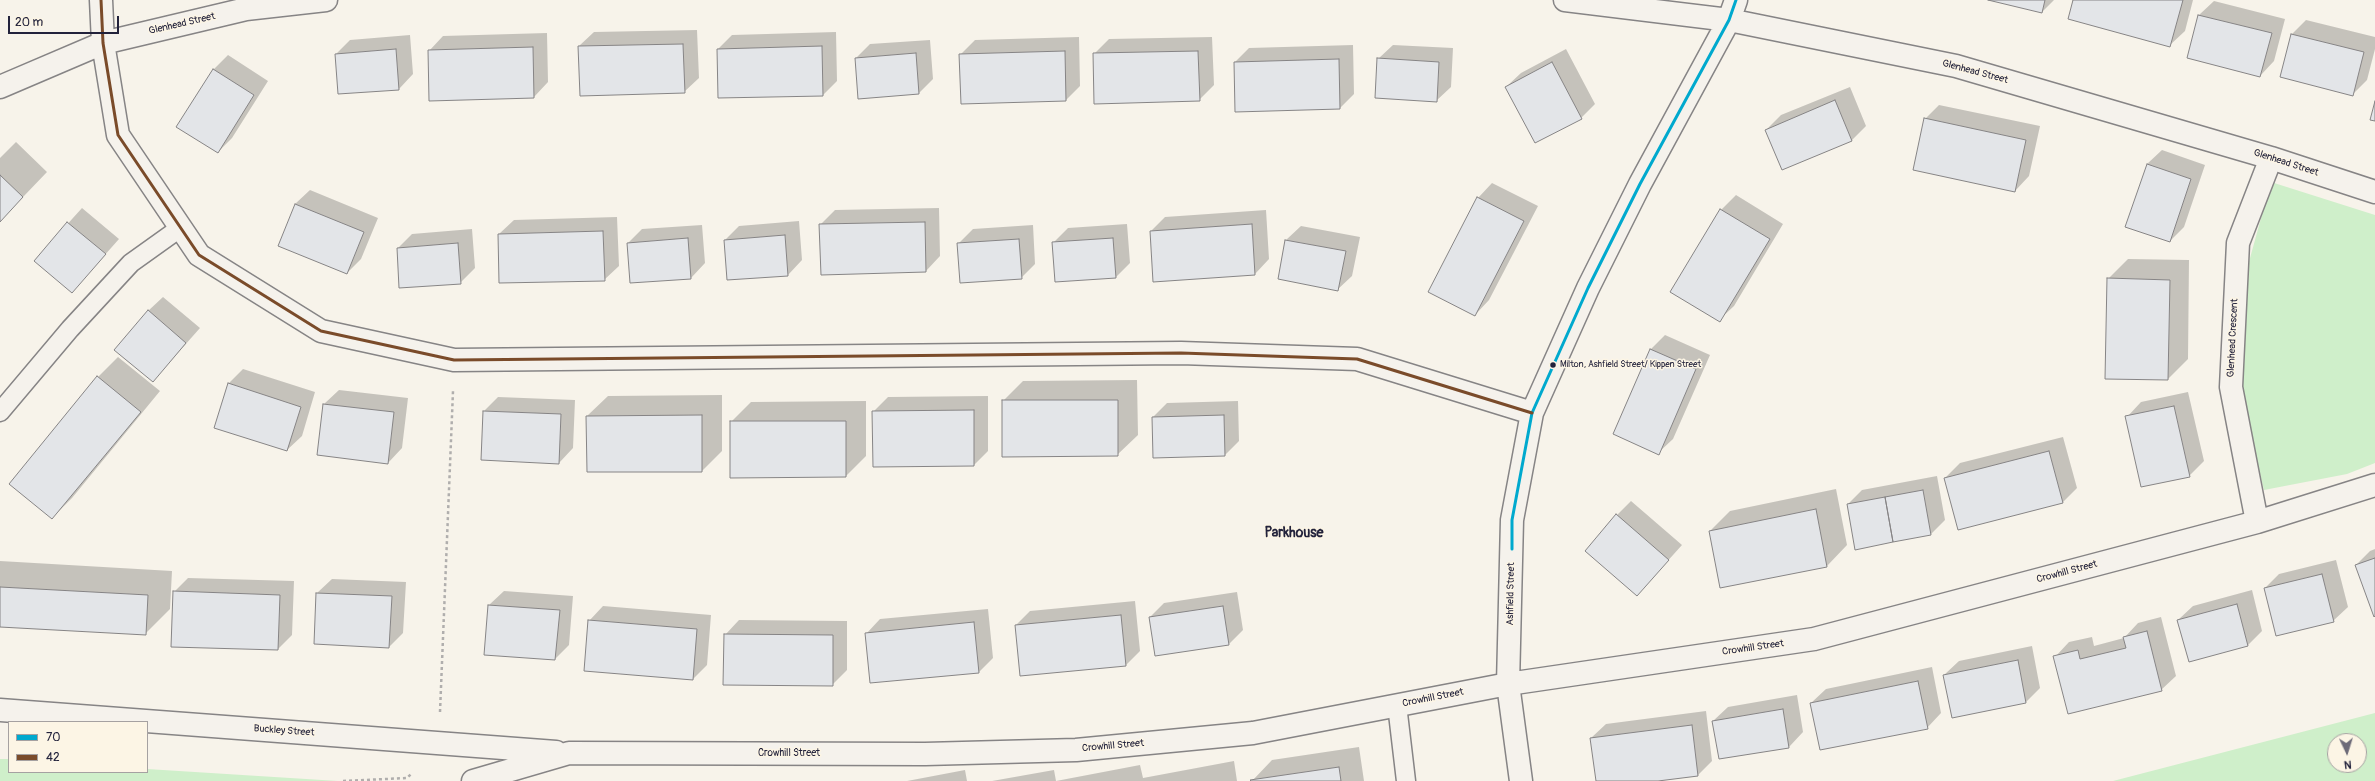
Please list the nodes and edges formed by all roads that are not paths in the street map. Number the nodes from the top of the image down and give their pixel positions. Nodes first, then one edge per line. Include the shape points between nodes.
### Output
1 (100, 0) edge
2 (326, 0) edge
3 (1565, 0) edge
4 (1736, 0) edge
5 (1728, 20) junction
6 (103, 43) junction
7 (0, 87) edge
8 (2272, 158) junction
9 (2375, 192) edge
10 (180, 228) junction
11 (0, 412) edge
12 (1532, 413) junction
13 (2375, 484) edge
14 (2257, 522) junction
15 (1508, 684) junction
16 (1397, 705) junction
17 (0, 710) edge
18 (146, 721) edge
19 (148, 721) edge
20 (569, 753) junction
21 (473, 781) edge
22 (1406, 781) edge
23 (1521, 781) edge

1 - 6 street
2 - 6 street, Glenhead Street via 246,9
3 - 5 street, Glenhead Street
4 - 5 street, Ashfield Street
5 - 8 street, Glenhead Street via 1956,66
5 - 12 street, Ashfield Street via 1640,184 1588,288
6 - 7 street, Glenhead Street
6 - 10 street via 118,135
8 - 9 street, Glenhead Street
8 - 14 street, Glenhead Crescent via 2238,243 2231,387
10 - 11 lane via 131,263 70,329
10 - 12 street via 199,255 321,331 454,360 1181,353 1357,360
12 - 15 street, Ashfield Street via 1512,520
13 - 14 street, Crowhill Street
14 - 15 street, Crowhill Street via 1814,639
15 - 16 street, Crowhill Street
15 - 23 street, Ashfield Street
16 - 20 street, Crowhill Street via 1253,733 1076,750 925,754
16 - 22 lane
17 - 18 street, Buckley Street
19 - 20 street, Buckley Street
20 - 21 street, Crowhill Street

